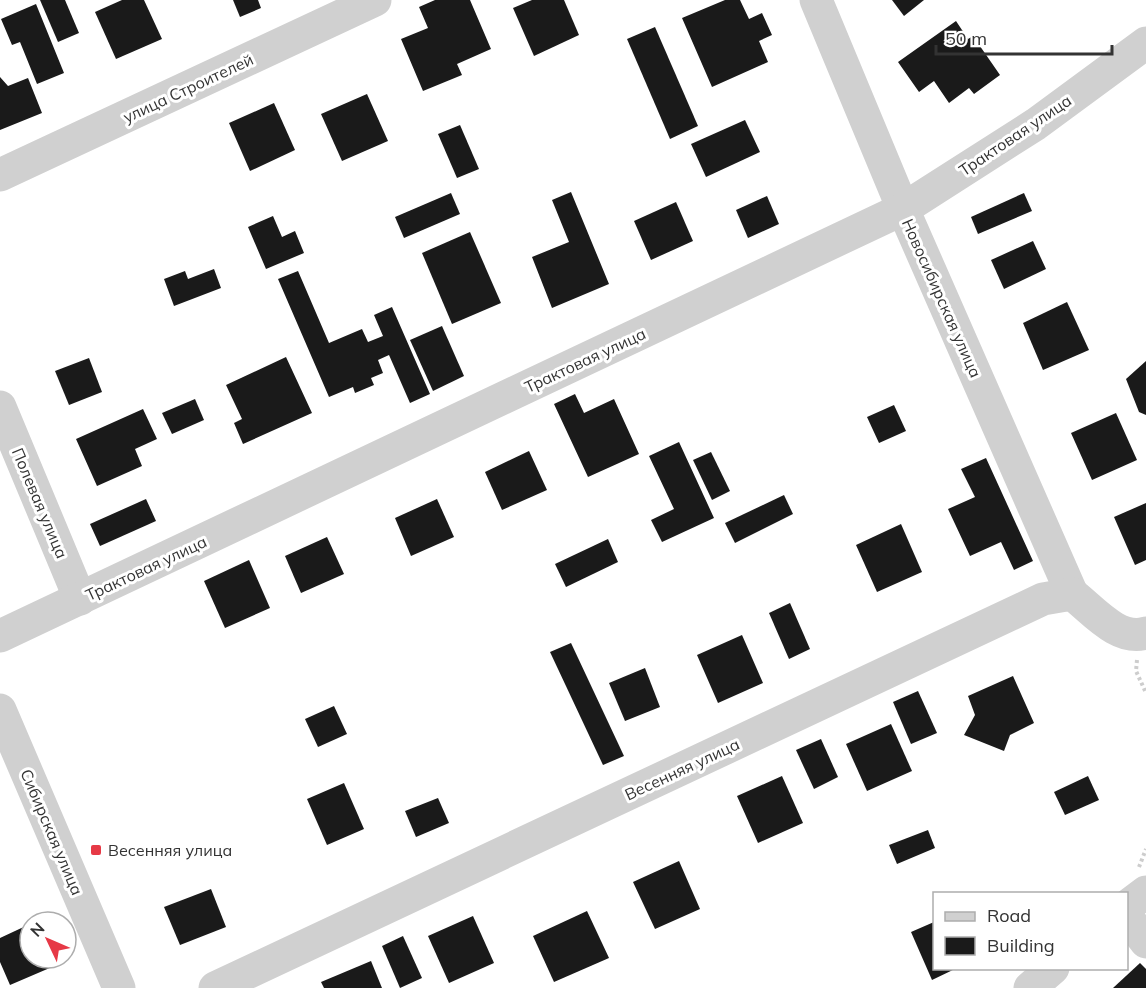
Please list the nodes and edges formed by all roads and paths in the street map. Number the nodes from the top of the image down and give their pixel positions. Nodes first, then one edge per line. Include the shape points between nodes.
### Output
1 (375, 0) edge
2 (816, 0) edge
3 (1146, 43) edge
4 (0, 175) edge
5 (903, 209) junction
6 (0, 407) edge
7 (1072, 594) junction
8 (80, 599) junction
9 (1143, 634) edge
10 (0, 636) edge
11 (1146, 693) edge
12 (0, 710) edge
13 (1146, 892) edge
14 (1128, 906) edge
15 (1128, 919) edge
16 (1146, 942) edge
17 (1052, 970) edge
18 (119, 988) edge
19 (215, 988) edge
20 (1030, 988) edge

1 - 4 street, улица Строителей
2 - 5 street, Новосибирская улица
3 - 5 street, Трактовая улица via 1036,124
5 - 7 street, Новосибирская улица
5 - 8 street, Трактовая улица
6 - 8 street, Полевая улица
7 - 9 street via 1117,630
7 - 19 street, Весенняя улица via 1043,599
8 - 10 street, Трактовая улица
9 - 11 path via 1136,671
12 - 18 street, Сибирская улица
13 - 14 street
15 - 16 street
17 - 20 street

